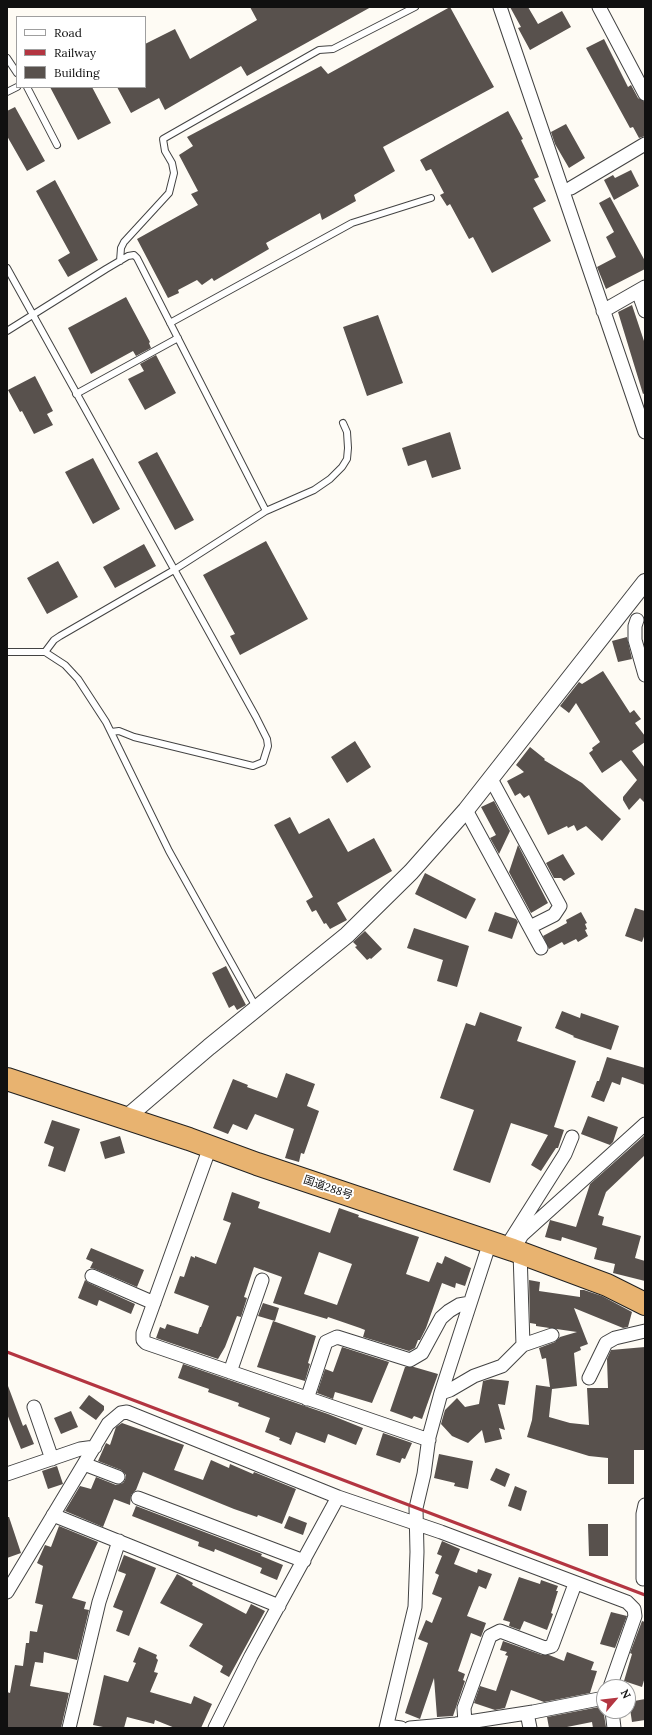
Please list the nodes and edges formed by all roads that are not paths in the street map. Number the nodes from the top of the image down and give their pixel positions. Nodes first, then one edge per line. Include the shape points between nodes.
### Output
1 (415, 7) edge
2 (500, 7) edge
3 (599, 7) edge
4 (7, 58) edge
5 (16, 72) edge
6 (16, 88) edge
7 (27, 88) edge
8 (7, 92) edge
9 (645, 94) edge
10 (645, 144) edge
11 (57, 145) dead end
12 (571, 188) dead end
13 (431, 198) dead end
14 (120, 261) junction
15 (7, 268) edge
16 (642, 289) edge
17 (603, 311) junction
18 (645, 311) edge
19 (33, 316) junction
20 (170, 323) junction
21 (7, 331) edge
22 (178, 338) junction
23 (76, 394) junction
24 (343, 423) dead end
25 (645, 432) edge
26 (266, 511) junction
27 (174, 570) junction
28 (645, 582) edge
29 (622, 611) junction
30 (641, 621) edge
31 (7, 652) edge
32 (45, 652) junction
33 (645, 675) edge
34 (111, 732) junction
35 (491, 779) junction
36 (466, 810) junction
37 (530, 927) junction
38 (541, 948) dead end
39 (257, 1008) junction
40 (7, 1080) edge
41 (126, 1118) junction
42 (645, 1124) edge
43 (572, 1137) dead end
44 (210, 1147) junction
45 (507, 1248) junction
46 (92, 1276) dead end
47 (262, 1280) dead end
48 (154, 1303) junction
49 (470, 1304) junction
50 (645, 1304) edge
51 (645, 1331) edge
52 (552, 1335) dead end
53 (523, 1345) junction
54 (230, 1372) junction
55 (589, 1378) dead end
56 (441, 1393) junction
57 (307, 1398) junction
58 (34, 1407) dead end
59 (429, 1440) junction
60 (95, 1447) junction
61 (52, 1458) junction
62 (84, 1464) junction
63 (7, 1474) edge
64 (118, 1477) dead end
65 (338, 1497) junction
66 (138, 1498) dead end
67 (645, 1505) edge
68 (53, 1515) junction
69 (416, 1524) junction
70 (118, 1541) junction
71 (304, 1561) junction
72 (643, 1579) dead end
73 (575, 1584) junction
74 (7, 1592) edge
75 (279, 1606) junction
76 (613, 1679) edge
77 (596, 1700) edge
78 (527, 1713) junction
79 (465, 1723) junction
80 (386, 1727) edge
81 (69, 1728) edge
82 (215, 1728) edge
83 (401, 1728) edge
84 (410, 1728) edge
85 (530, 1728) edge

1 - 14 lane via 333,49 319,50 163,139 174,173 169,192 124,242
2 - 17 street
3 - 9 street
4 - 5 lane
6 - 8 lane
7 - 11 lane
10 - 12 street
13 - 20 lane via 352,223
14 - 19 lane
14 - 20 lane via 134,255 137,258
15 - 19 lane
16 - 17 street
16 - 18 street
17 - 25 street
19 - 21 lane
19 - 23 lane
20 - 22 lane
22 - 23 lane
22 - 26 lane
23 - 27 lane
24 - 26 lane via 347,432 348,448 342,467 314,490
26 - 27 lane
27 - 32 lane via 60,636
27 - 34 lane via 267,739 268,746 263,762 253,766 134,738 119,731
28 - 29 street
29 - 30 street
29 - 35 street
30 - 33 street via 635,626 635,640
31 - 32 lane
32 - 34 lane via 65,665 78,679
34 - 39 lane via 169,851
35 - 36 street
35 - 37 street via 560,906 554,915
36 - 37 street
36 - 39 street via 411,872 347,935
37 - 38 street
39 - 41 street
40 - 41 highway, 国道288号
41 - 44 highway, 国道288号
42 - 45 street
43 - 45 street via 565,1154
44 - 45 highway, 国道288号
44 - 48 street
45 - 49 street
45 - 50 highway, 国道288号 via 607,1285
45 - 53 street
46 - 48 street
47 - 54 street
48 - 54 street via 142,1337 146,1344
49 - 56 street
49 - 57 street via 449,1310 441,1318 422,1353 410,1360 337,1337 326,1342
51 - 55 street via 615,1338 606,1343
52 - 53 street
53 - 56 street via 505,1364
54 - 57 street
56 - 59 street
57 - 59 street
58 - 61 street
59 - 69 street via 416,1508
60 - 61 street
60 - 62 street
60 - 65 street via 113,1418 127,1412
61 - 63 street
62 - 64 street
62 - 68 street
65 - 69 street
65 - 71 street
66 - 71 street
67 - 72 street
68 - 70 street
68 - 74 street
69 - 73 street
69 - 80 street via 415,1607
70 - 75 street
70 - 81 street via 98,1602
71 - 75 street
73 - 76 street via 628,1602 635,1610
73 - 79 street via 552,1646 545,1648 500,1631 490,1636 464,1708
75 - 82 street
77 - 78 street
78 - 79 street
78 - 85 street
79 - 84 street
80 - 83 street

